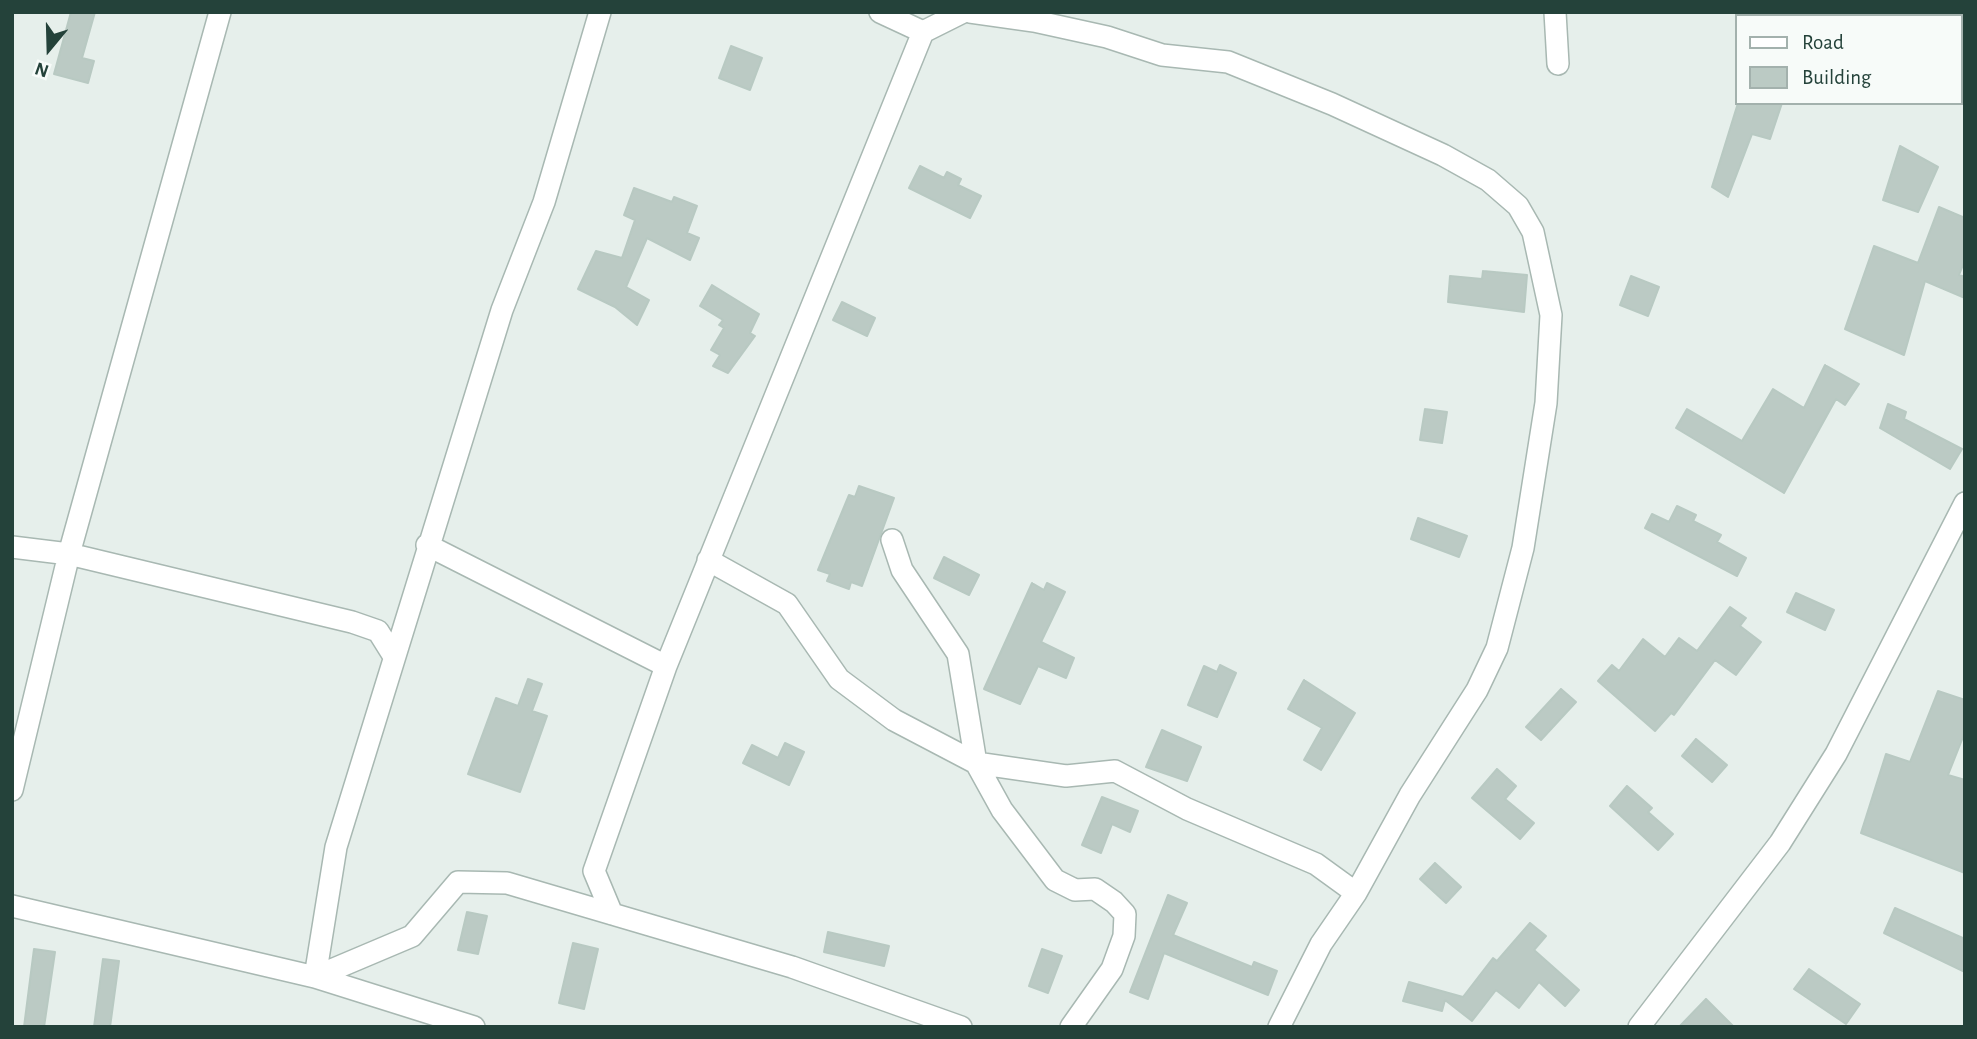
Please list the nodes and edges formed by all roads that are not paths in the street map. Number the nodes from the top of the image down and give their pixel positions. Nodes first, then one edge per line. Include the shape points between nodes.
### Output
1 (220, 12) edge
2 (600, 12) edge
3 (880, 12) edge
4 (963, 12) edge
5 (970, 12) edge
6 (1555, 12) edge
7 (923, 32) junction
8 (1558, 64) dead end
9 (1965, 503) edge
10 (892, 540) dead end
11 (427, 545) junction
12 (12, 547) edge
13 (69, 554) junction
14 (708, 560) junction
15 (393, 655) junction
16 (666, 666) junction
17 (976, 763) junction
18 (12, 790) edge
19 (1356, 893) junction
20 (12, 906) edge
21 (612, 914) junction
22 (315, 977) junction
23 (465, 1026) edge
24 (961, 1027) edge
25 (1071, 1027) edge
26 (1279, 1027) edge
27 (1639, 1027) edge

1 - 13 street
2 - 11 street via 544,202 502,310
3 - 7 street
4 - 7 street
5 - 19 street via 1095,34 1162,55 1228,62 1332,104 1488,180 1518,206 1533,232 1551,315 1546,403 1523,548 1497,648 1478,690 1410,795
6 - 8 street
7 - 14 street
9 - 27 street via 1836,754 1780,843
10 - 17 street via 902,570 958,654
11 - 15 street
11 - 16 street
12 - 13 street
13 - 15 street via 352,622 378,631
13 - 18 street
14 - 16 street
14 - 17 street via 787,604 839,679 894,720
15 - 22 street via 336,848
16 - 21 street via 594,871
17 - 19 street via 1066,776 1115,771 1187,809 1317,864
17 - 25 street via 1002,810 1055,880 1075,890 1095,889 1125,914 1124,936 1112,969
19 - 26 street via 1321,944
20 - 22 street
21 - 22 street via 507,883 458,882 412,936
21 - 24 street via 792,967
22 - 23 street

